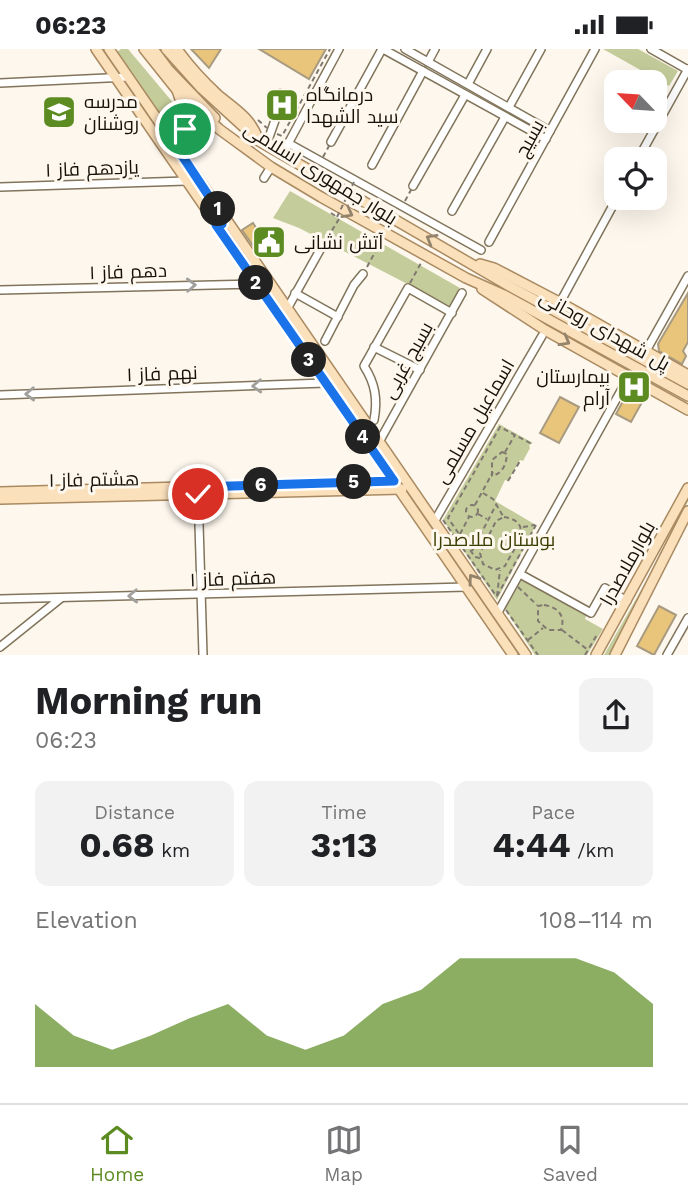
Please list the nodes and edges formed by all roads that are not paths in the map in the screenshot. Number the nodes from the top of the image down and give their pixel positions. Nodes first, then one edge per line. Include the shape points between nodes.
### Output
1 (96, 49) edge
2 (109, 49) edge
3 (144, 49) edge
4 (153, 49) edge
5 (166, 49) edge
6 (177, 49) edge
7 (339, 49) edge
8 (382, 49) edge
9 (405, 49) edge
10 (435, 49) edge
11 (487, 49) edge
12 (541, 49) edge
13 (595, 49) edge
14 (651, 49) edge
15 (400, 59) junction
16 (428, 62) junction
17 (688, 69) edge
18 (423, 71) junction
19 (449, 73) junction
20 (128, 77) junction
21 (116, 78) junction
22 (0, 83) edge
23 (443, 83) junction
24 (468, 84) junction
25 (176, 89) junction
26 (465, 95) junction
27 (488, 96) junction
28 (484, 105) junction
29 (509, 107) junction
30 (278, 112) dead end
31 (154, 114) junction
32 (505, 117) junction
33 (219, 129) junction
34 (551, 131) junction
35 (546, 139) junction
36 (259, 141) junction
37 (331, 142) road end
38 (288, 143) junction
39 (268, 147) junction
40 (645, 147) edge
41 (246, 150) junction
42 (184, 154) junction
43 (282, 155) junction
44 (372, 165) dead end
45 (271, 167) junction
46 (317, 175) junction
47 (264, 177) dead end
48 (186, 181) junction
49 (413, 186) road end
50 (0, 187) edge
51 (309, 190) junction
52 (610, 210) edge
53 (452, 211) dead end
54 (219, 221) junction
55 (489, 241) dead end
56 (238, 247) junction
57 (320, 250) road end
58 (481, 250) dead end
59 (470, 262) junction
60 (363, 274) road end
61 (688, 276) edge
62 (466, 278) junction
63 (256, 284) junction
64 (511, 287) joint
65 (0, 291) edge
66 (295, 293) junction
67 (462, 293) dead end
68 (504, 295) joint
69 (562, 299) dead end
70 (287, 309) junction
71 (452, 313) junction
72 (338, 317) junction
73 (542, 336) dead end
74 (325, 341) dead end
75 (374, 348) junction
76 (646, 351) junction
77 (420, 370) junction
78 (688, 375) edge
79 (325, 383) junction
80 (688, 384) edge
81 (623, 387) dead end
82 (0, 395) edge
83 (688, 396) edge
84 (688, 410) edge
85 (374, 420) dead end
86 (379, 442) junction
87 (397, 485) junction
88 (408, 485) junction
89 (688, 488) edge
90 (197, 491) junction
91 (0, 492) edge
92 (0, 499) edge
93 (688, 511) edge
94 (434, 522) junction
95 (684, 525) edge
96 (520, 574) junction
97 (466, 587) junction
98 (201, 594) junction
99 (61, 598) junction
100 (0, 599) edge
101 (627, 601) junction
102 (501, 611) junction
103 (688, 618) edge
104 (0, 647) edge
105 (592, 653) edge
106 (203, 655) edge
107 (513, 655) edge
108 (526, 655) edge
109 (615, 655) edge
110 (667, 655) edge

1 - 21 main road
2 - 20 main road
3 - 25 main road, بلوار جمهوری اسلامی
4 - 41 main road
5 - 36 main road
6 - 36 main road, بلوار جمهوری اسلامی via 202,79 240,111
7 - 38 street
8 - 15 street
8 - 37 street
9 - 15 street
9 - 16 street
10 - 16 street
11 - 24 street
12 - 29 street
13 - 34 street, بسیج
14 - 17 street
15 - 18 street
16 - 19 street
17 - 40 street
18 - 23 street
18 - 44 street
19 - 23 street
19 - 24 street
20 - 21 street
20 - 31 main road
21 - 22 street
21 - 48 main road
23 - 26 street
24 - 27 street
25 - 31 main road via 180,102 177,117 164,121
25 - 33 main road, بلوار جمهوری اسلامی
26 - 28 street
26 - 49 street
27 - 28 street
27 - 29 street
28 - 32 street
29 - 34 street
30 - 39 street
31 - 42 main road
32 - 35 street
32 - 53 street
33 - 41 main road, بلوار جمهوری اسلامی
33 - 42 main road via 200,122 187,127 179,138
34 - 35 street, بسیج
35 - 55 street, بسیج
36 - 39 main road, بلوار جمهوری اسلامی
38 - 43 street
38 - 58 street
39 - 43 main road, بلوار جمهوری اسلامی
41 - 45 main road, بلوار جمهوری اسلامی
42 - 54 main road
43 - 46 main road, بلوار جمهوری اسلامی
45 - 47 street
45 - 51 main road, بلوار جمهوری اسلامی
46 - 51 main road via 309,181
59 -> 46 main road, بلوار جمهوری اسلامی
48 - 50 street, یازدهم فاز ۱
48 - 54 main road
51 -> 62 main road, بلوار جمهوری اسلامی
52 - 69 street
54 - 56 main road
56 - 63 main road
56 - 70 main road
57 - 66 street
59 - 64 main road, بلوار جمهوری اسلامی
59 - 76 main road via 494,268
60 - 72 street
61 - 76 street
62 - 68 main road, بلوار جمهوری اسلامی
62 -> 84 main road via 506,306
65 -> 63 street, دهم فاز ۱
63 - 79 main road
64 - 80 main road, پل شهدای روحانی
66 - 70 street
66 - 72 street
67 - 71 street, بسیج غربی
68 - 83 main road, پل شهدای روحانی
70 - 86 main road
71 - 75 street via 408,288
71 - 77 street, بسیج غربی
72 - 74 street
73 - 94 street, اسماعیل مسلمی
75 - 77 street
75 - 85 street via 364,366 373,381
76 - 78 main road
77 - 86 street, بسیج غربی
79 -> 82 street, نهم فاز ۱
79 - 87 main road
81 - 96 street
86 - 88 main road
87 - 88 main road, هشتم فاز ۱
87 - 90 main road, هشتم فاز ۱
87 - 97 main road
88 - 94 main road
89 - 101 main road, بلوارملاصدرا
90 - 91 main road, هشتم فاز ۱
90 - 92 main road, هشتم فاز ۱
90 - 98 street
93 - 95 main road
102 -> 94 main road
95 - 109 main road
96 - 101 street via 591,613 605,588
96 - 102 street
97 - 98 street, هفتم فاز ۱
97 - 107 main road
98 -> 99 street, هفتم فاز ۱
98 - 106 street
99 - 100 street, هفتم فاز ۱
99 - 104 street
101 - 105 main road, بلوارملاصدرا
102 - 108 main road
103 - 110 street

